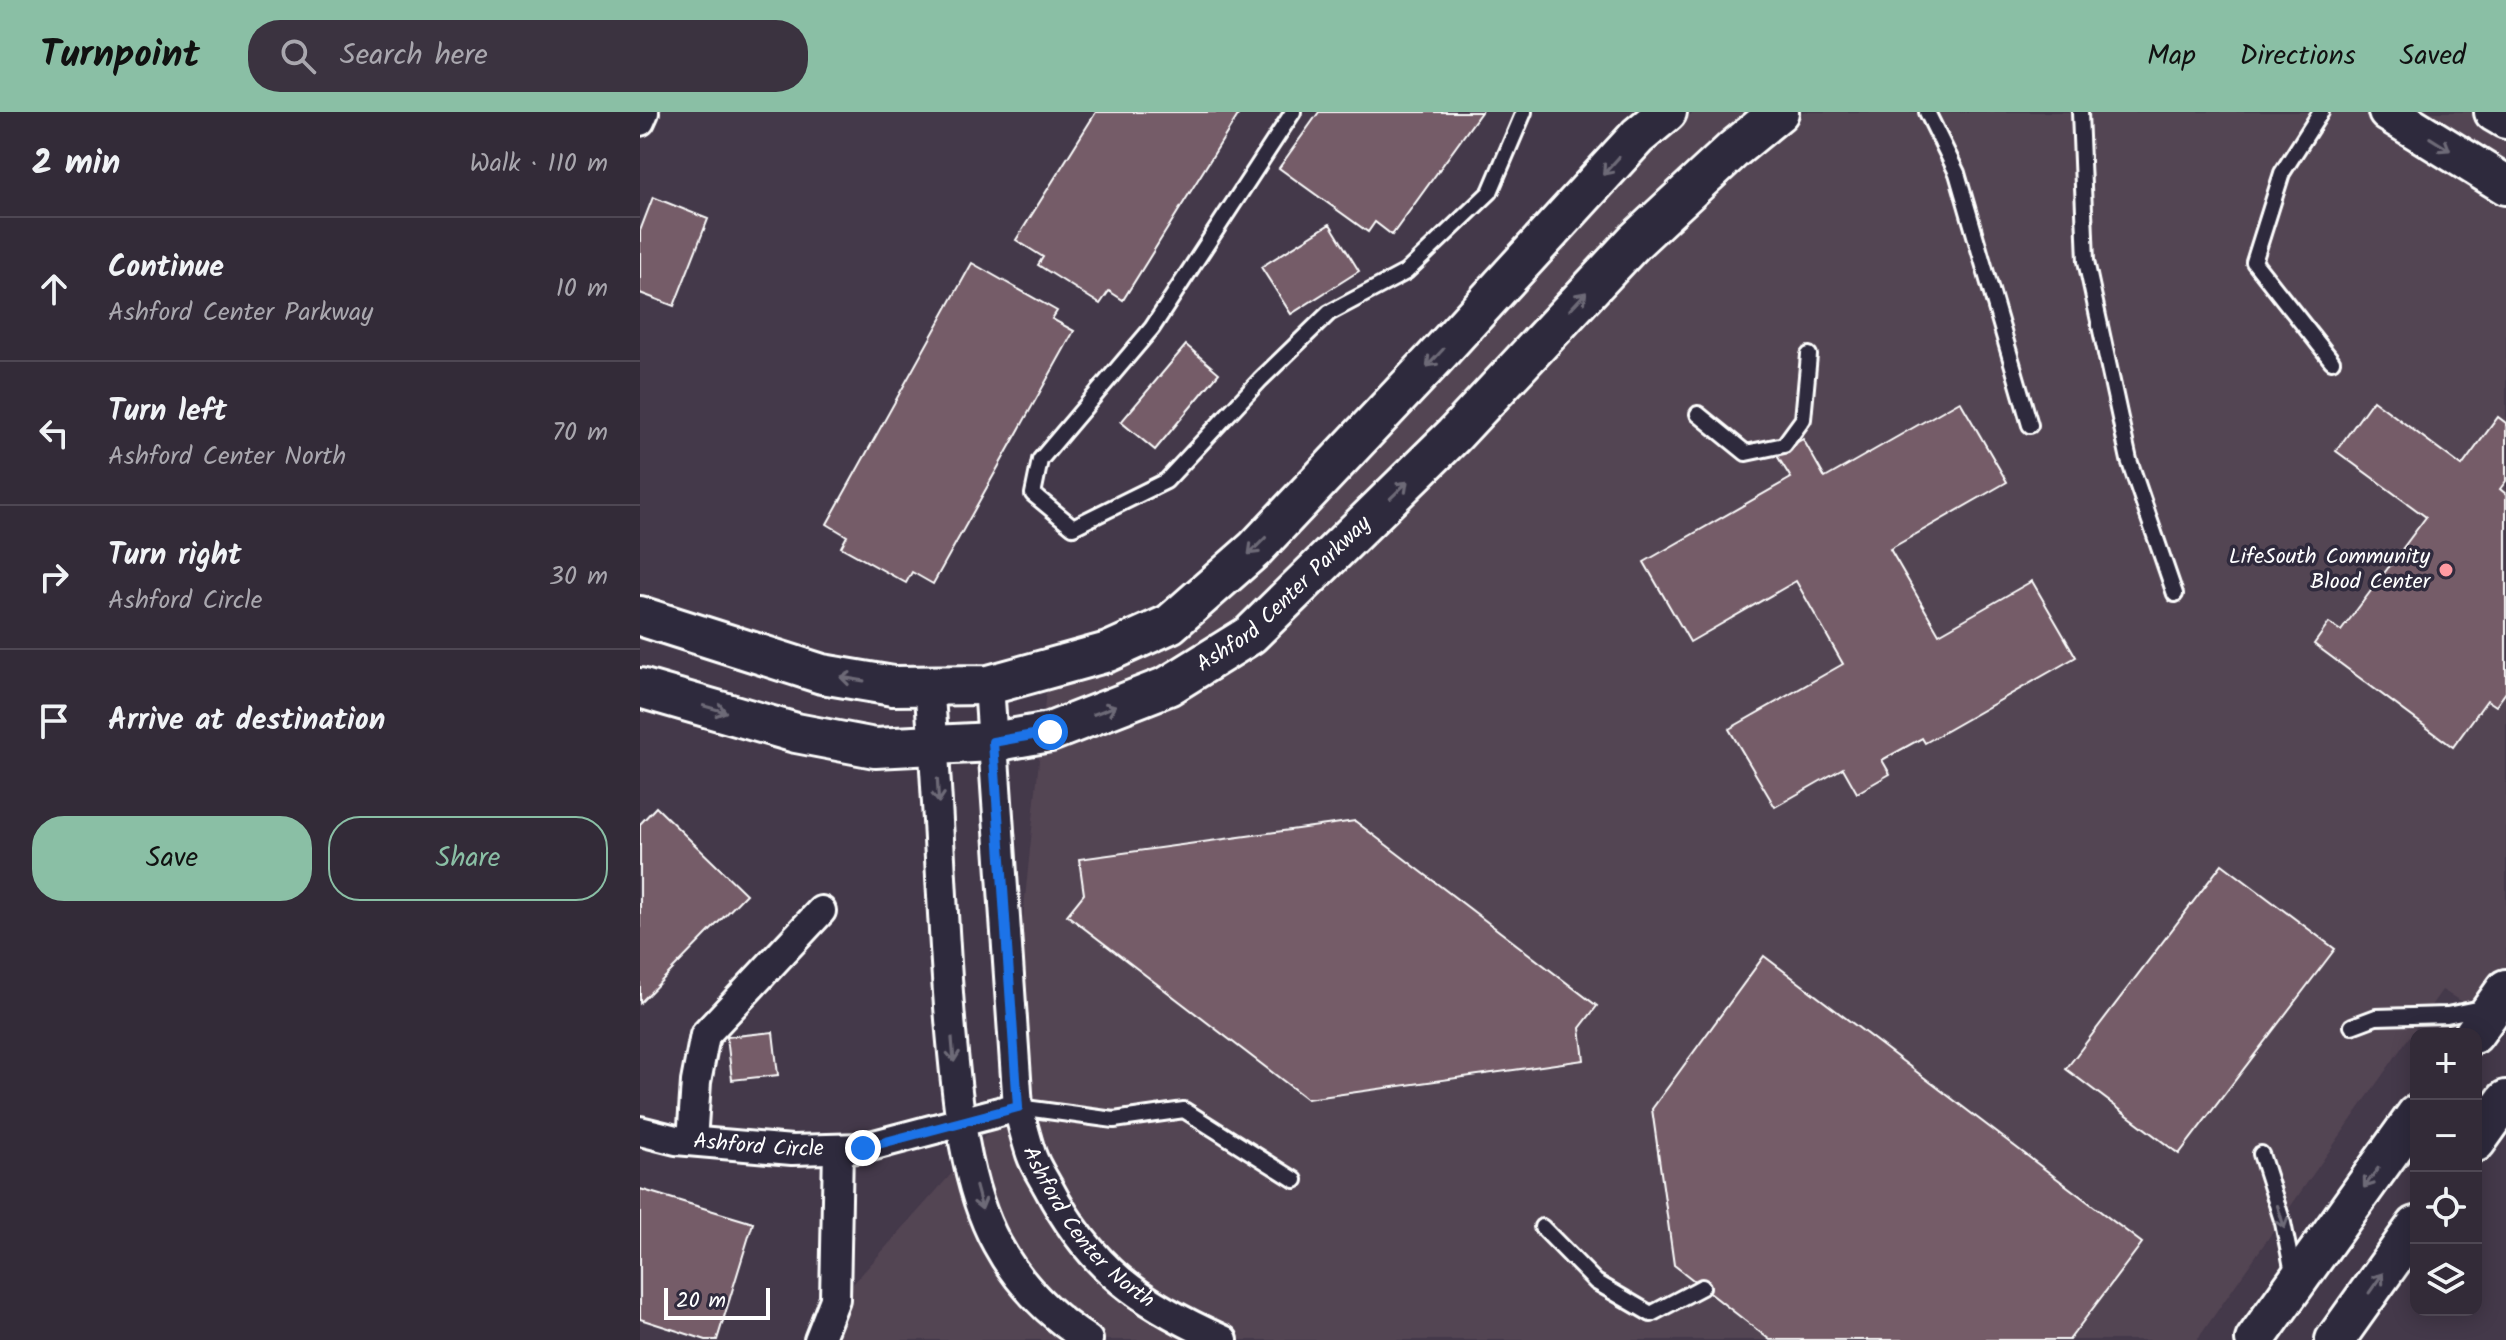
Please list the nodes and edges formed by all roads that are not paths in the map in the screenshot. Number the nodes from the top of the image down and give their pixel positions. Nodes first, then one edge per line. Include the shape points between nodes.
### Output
1 (644, 112) edge
2 (1293, 112) edge
3 (1524, 112) edge
4 (1667, 112) edge
5 (1779, 112) edge
6 (1927, 112) edge
7 (2080, 112) edge
8 (2321, 112) edge
9 (2388, 112) edge
10 (2494, 112) edge
11 (2506, 119) edge
12 (640, 121) edge
13 (2506, 185) edge
14 (1809, 355) dead end
15 (2332, 361) dead end
16 (1698, 414) dead end
17 (2030, 425) dead end
18 (2175, 594) dead end
19 (640, 616) edge
20 (929, 685) junction
21 (989, 685) junction
22 (640, 688) edge
23 (993, 742) junction
24 (934, 745) junction
25 (821, 911) dead end
26 (2501, 996) edge
27 (2352, 1026) dead end
28 (2478, 1028) edge
29 (2506, 1100) edge
30 (1018, 1107) junction
31 (959, 1123) junction
32 (2410, 1123) edge
33 (640, 1131) edge
34 (2482, 1134) edge
35 (692, 1141) junction
36 (838, 1149) junction
37 (2261, 1154) dead end
38 (1295, 1180) dead end
39 (1542, 1227) dead end
40 (2410, 1234) edge
41 (2296, 1283) junction
42 (1702, 1287) dead end
43 (819, 1340) edge
44 (1088, 1340) edge
45 (1223, 1340) edge
46 (2255, 1340) edge
47 (2335, 1340) edge

1 - 12 street
2 - 3 lane via 1152,328 1040,460 1033,494 1073,527 1166,481 1329,313 1406,272 1490,192
4 -> 21 street via 1638,136 1255,549 1170,624 1108,652
23 -> 5 street, Ashford Center Parkway via 1050,732 1168,686 1250,635 1454,435 1635,241
6 - 17 lane via 1957,173
7 - 18 lane via 2086,261 2129,460
8 - 15 lane via 2282,173 2254,262
9 -> 13 street
10 - 11 street
14 - 16 lane via 1803,419 1784,445 1746,453
20 -> 19 street via 893,686 822,674
20 - 21 street
20 - 24 street
21 - 23 street, Ashford Center North
22 -> 24 street, Ashford Center Parkway via 796,733 875,748
23 - 24 street, Ashford Center Parkway
23 - 30 street, Ashford Center North
24 -> 31 street
25 - 35 street via 705,1035
26 - 27 lane via 2471,1011 2376,1017
26 - 28 street
29 - 34 street
30 - 31 street, Ashford Circle
30 - 38 lane via 1114,1120 1184,1110
30 - 45 street, Ashford Center North via 1032,1158 1080,1241 1103,1267 1159,1308
31 - 36 street, Ashford Circle via 863,1148
31 -> 44 street via 996,1244 1038,1301
32 -> 41 street
33 - 35 street, Ashford Circle
35 - 36 street, Ashford Circle
36 - 43 street via 835,1299
37 -> 41 lane
39 - 42 lane via 1596,1282 1651,1314
47 -> 40 street
41 - 46 street

